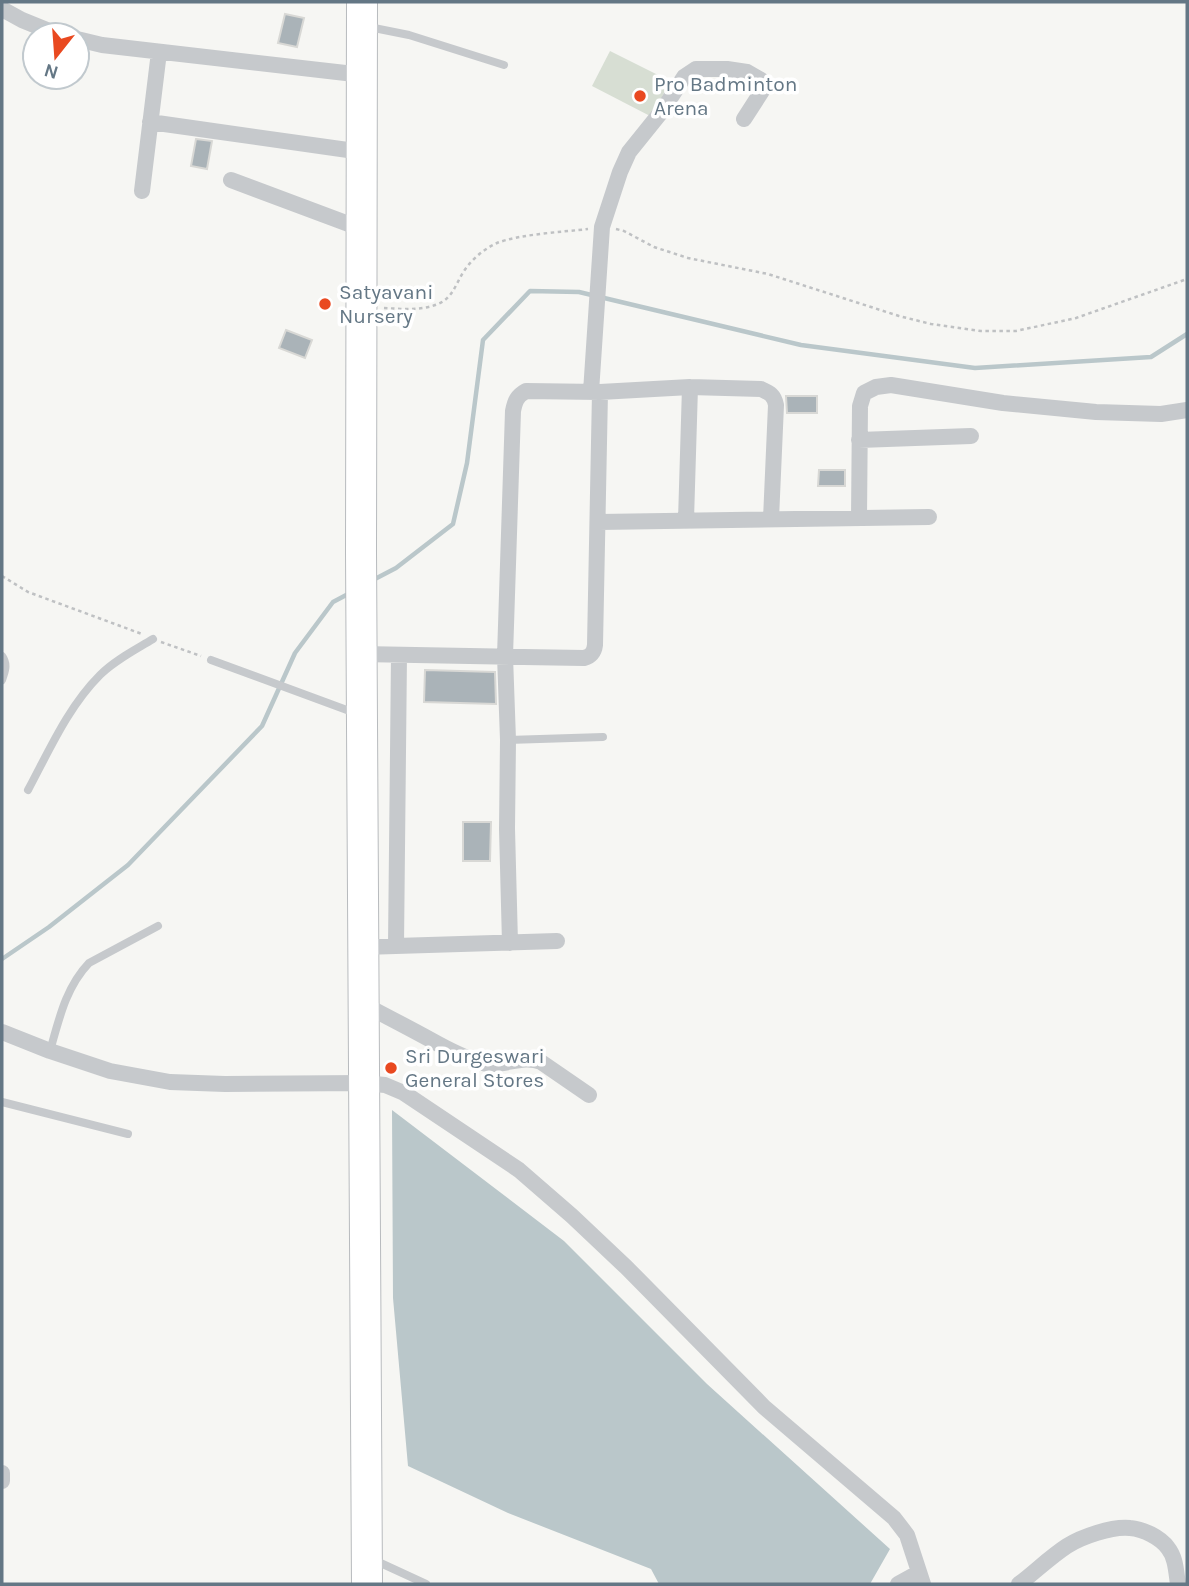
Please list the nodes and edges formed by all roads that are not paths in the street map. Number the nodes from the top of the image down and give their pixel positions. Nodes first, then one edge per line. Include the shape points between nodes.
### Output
1 (2, 9) edge
2 (362, 14) edge
3 (24, 21) edge
4 (91, 42) edge
5 (159, 52) junction
6 (505, 65) dead end
7 (363, 75) junction
8 (744, 119) dead end
9 (150, 122) junction
10 (362, 152) junction
11 (231, 180) dead end
12 (142, 191) dead end
13 (362, 229) junction
14 (690, 387) junction
15 (596, 392) junction
16 (1187, 410) edge
17 (971, 436) dead end
18 (859, 440) junction
19 (929, 517) dead end
20 (859, 518) junction
21 (771, 519) junction
22 (686, 520) junction
23 (599, 522) junction
24 (153, 639) road end
25 (361, 640) junction
26 (399, 655) junction
27 (2, 656) edge
28 (505, 656) junction
29 (211, 660) road end
30 (2, 680) edge
31 (362, 716) junction
32 (603, 737) dead end
33 (508, 740) junction
34 (28, 790) dead end
35 (158, 926) dead end
36 (557, 941) dead end
37 (510, 943) junction
38 (396, 946) junction
39 (363, 947) junction
40 (363, 1004) junction
41 (2, 1032) edge
42 (50, 1051) junction
43 (364, 1083) junction
44 (589, 1095) dead end
45 (2, 1102) edge
46 (128, 1134) dead end
47 (2, 1473) edge
48 (2, 1481) edge
49 (367, 1570) edge
50 (920, 1578) edge
51 (426, 1584) edge
52 (898, 1584) edge
53 (1020, 1584) edge
54 (1178, 1584) edge

1 - 3 street
2 - 6 lane via 409,35
2 - 7 highway
4 - 5 street
5 - 7 street
5 - 9 street
7 - 10 highway
8 - 15 street via 762,91 761,80 747,72 696,69 684,77 629,152 602,227
9 - 10 street
9 - 12 street
10 - 13 highway
11 - 13 street
13 - 25 highway
14 - 15 street
14 - 21 street via 761,389 774,398
14 - 22 street
15 - 23 street
15 - 28 street via 526,391 514,402
16 - 18 street via 1096,412 891,385 864,393
17 - 18 street
18 - 20 street
19 - 20 street
20 - 21 street
21 - 22 street
22 - 23 street
23 - 28 street via 594,651 584,658
24 - 34 lane via 101,674 82,695
25 - 26 street
25 - 31 highway
26 - 28 street
26 - 38 street
27 - 30 lane via 6,669
28 - 33 street
29 - 31 lane
31 - 39 highway
32 - 33 lane
33 - 37 street
35 - 42 lane via 81,971 61,1011
36 - 37 street
37 - 38 street
38 - 39 street
39 - 40 highway
40 - 43 highway
40 - 44 street via 482,1063 535,1060
41 - 42 street
42 - 43 street via 110,1071 170,1082
43 - 49 highway
43 - 50 street via 404,1093 519,1170 564,1209 764,1407 894,1518 907,1535
45 - 46 lane
47 - 48 street
49 - 51 lane
50 - 52 street
53 - 54 street via 1068,1545 1101,1532 1130,1528 1159,1538 1169,1549

